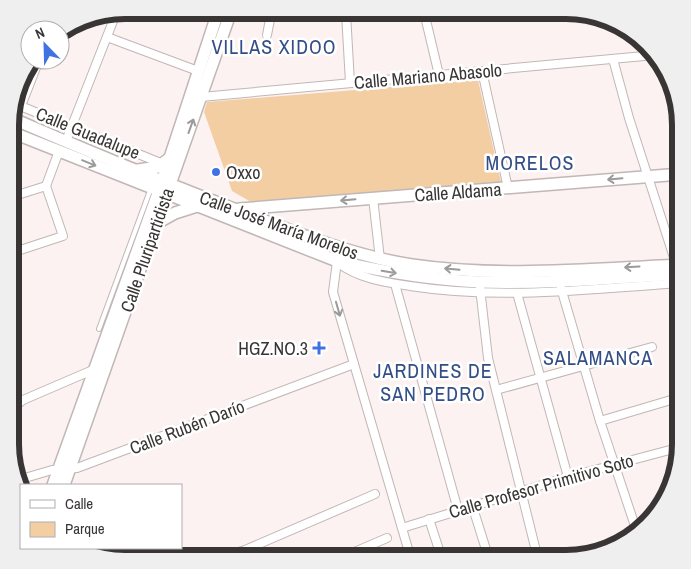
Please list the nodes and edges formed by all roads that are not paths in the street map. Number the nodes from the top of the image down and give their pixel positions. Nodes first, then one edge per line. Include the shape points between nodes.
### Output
1 (215, 19) edge
2 (228, 19) edge
3 (270, 19) edge
4 (346, 19) edge
5 (426, 19) edge
6 (114, 20) edge
7 (267, 35) dead end
8 (107, 37) junction
9 (646, 56) edge
10 (613, 59) junction
11 (198, 71) junction
12 (482, 71) junction
13 (33, 72) edge
14 (439, 75) junction
15 (350, 83) junction
16 (27, 84) edge
17 (201, 97) junction
18 (21, 106) edge
19 (19, 122) edge
20 (72, 127) junction
21 (19, 134) edge
22 (63, 146) junction
23 (166, 161) junction
24 (135, 170) junction
25 (672, 175) edge
26 (647, 177) junction
27 (46, 186) junction
28 (160, 186) junction
29 (508, 188) junction
30 (19, 194) edge
31 (373, 198) junction
32 (197, 206) junction
33 (235, 210) junction
34 (156, 224) junction
35 (334, 247) junction
36 (19, 250) edge
37 (672, 250) edge
38 (380, 259) junction
39 (337, 262) junction
40 (672, 274) edge
41 (672, 275) edge
42 (559, 281) junction
43 (479, 282) junction
44 (395, 284) junction
45 (517, 293) junction
46 (99, 329) dead end
47 (652, 346) dead end
48 (354, 364) junction
49 (583, 365) junction
50 (95, 369) junction
51 (540, 377) junction
52 (496, 390) junction
53 (672, 400) edge
54 (19, 403) edge
55 (600, 421) junction
56 (672, 449) edge
57 (614, 464) junction
58 (64, 469) junction
59 (568, 477) junction
60 (24, 479) edge
61 (54, 484) edge
62 (64, 484) edge
63 (521, 491) junction
64 (375, 494) dead end
65 (472, 505) junction
66 (458, 510) junction
67 (429, 519) junction
68 (635, 525) edge
69 (402, 528) junction
70 (387, 538) dead end
71 (245, 550) edge
72 (359, 550) edge
73 (408, 550) edge
74 (439, 550) edge
75 (486, 550) edge
76 (536, 550) edge

1 - 11 street, Calle Pluripartidista
2 - 17 street, Calle Pluripartidista
3 - 7 street
4 - 15 street
5 - 14 street
6 - 8 street
8 - 11 street
8 - 20 street
9 - 10 street, Calle Mariano Abasolo
10 - 12 street, Calle Mariano Abasolo
10 - 26 street
11 - 23 street, Calle Pluripartidista
12 - 14 street, Calle Mariano Abasolo
12 - 29 street
13 - 16 street
14 - 15 street, Calle Mariano Abasolo
15 - 17 street, Calle Mariano Abasolo
28 -> 17 street, Calle Pluripartidista
18 - 20 street, Calle Guadalupe
19 - 22 street, Calle José María Morelos
20 - 22 street
20 - 23 street, Calle Guadalupe
21 - 22 street, Calle José María Morelos
22 - 24 street, Calle José María Morelos
22 - 27 street
22 -> 28 street, Calle José María Morelos
23 - 24 street via 152,169
23 - 28 street, Calle Pluripartidista
24 - 28 street, Calle José María Morelos
25 - 26 street, Calle Aldama
26 -> 29 street, Calle Aldama
26 - 37 street
27 - 30 street
27 - 36 street via 63,236
28 - 32 street, Calle José María Morelos
28 - 33 street, Calle José María Morelos
28 - 34 street, Calle Pluripartidista
28 - 46 lane
28 - 50 street, Calle Pluripartidista
29 - 31 street, Calle Aldama
31 -> 33 street, Calle Aldama
31 - 38 street
32 - 34 street
32 - 39 street, Calle José María Morelos
33 - 35 street, Calle José María Morelos
34 - 58 street, Calle Pluripartidista
35 - 38 street, Calle José María Morelos
35 - 39 street
43 -> 38 street, Calle José María Morelos
39 -> 43 street, Calle José María Morelos via 408,275
39 - 44 street via 354,274
39 -> 48 street via 333,292
40 -> 42 street, Calle José María Morelos
41 - 42 street, Calle José María Morelos via 644,281 609,283
42 - 43 street, Calle José María Morelos
42 - 45 street
42 - 49 street
43 - 44 street via 437,290
43 - 45 street
43 - 52 street via 483,326
44 - 66 street
45 - 51 street
47 - 49 street
48 - 58 street, Calle Rubén Darío via 77,468
48 - 69 street
49 - 51 street
49 - 55 street
50 - 54 street
50 - 58 street, Calle Pluripartidista
51 - 52 street
51 - 59 street
52 - 63 street
53 - 55 street
55 - 57 street
56 - 57 street, Calle Profesor Primitivo Soto
57 - 59 street, Calle Profesor Primitivo Soto
57 - 68 street
58 - 60 street, Calle Rubén Darío
58 - 61 street, Calle Pluripartidista
58 - 62 street, Calle Pluripartidista
59 - 63 street, Calle Profesor Primitivo Soto
63 - 65 street, Calle Profesor Primitivo Soto
63 - 76 street
64 - 71 street
65 - 66 street, Calle Profesor Primitivo Soto
65 - 75 street
66 - 67 street, Calle Profesor Primitivo Soto
67 - 69 street, Calle Profesor Primitivo Soto
67 - 74 street
69 - 73 street
70 - 72 street

